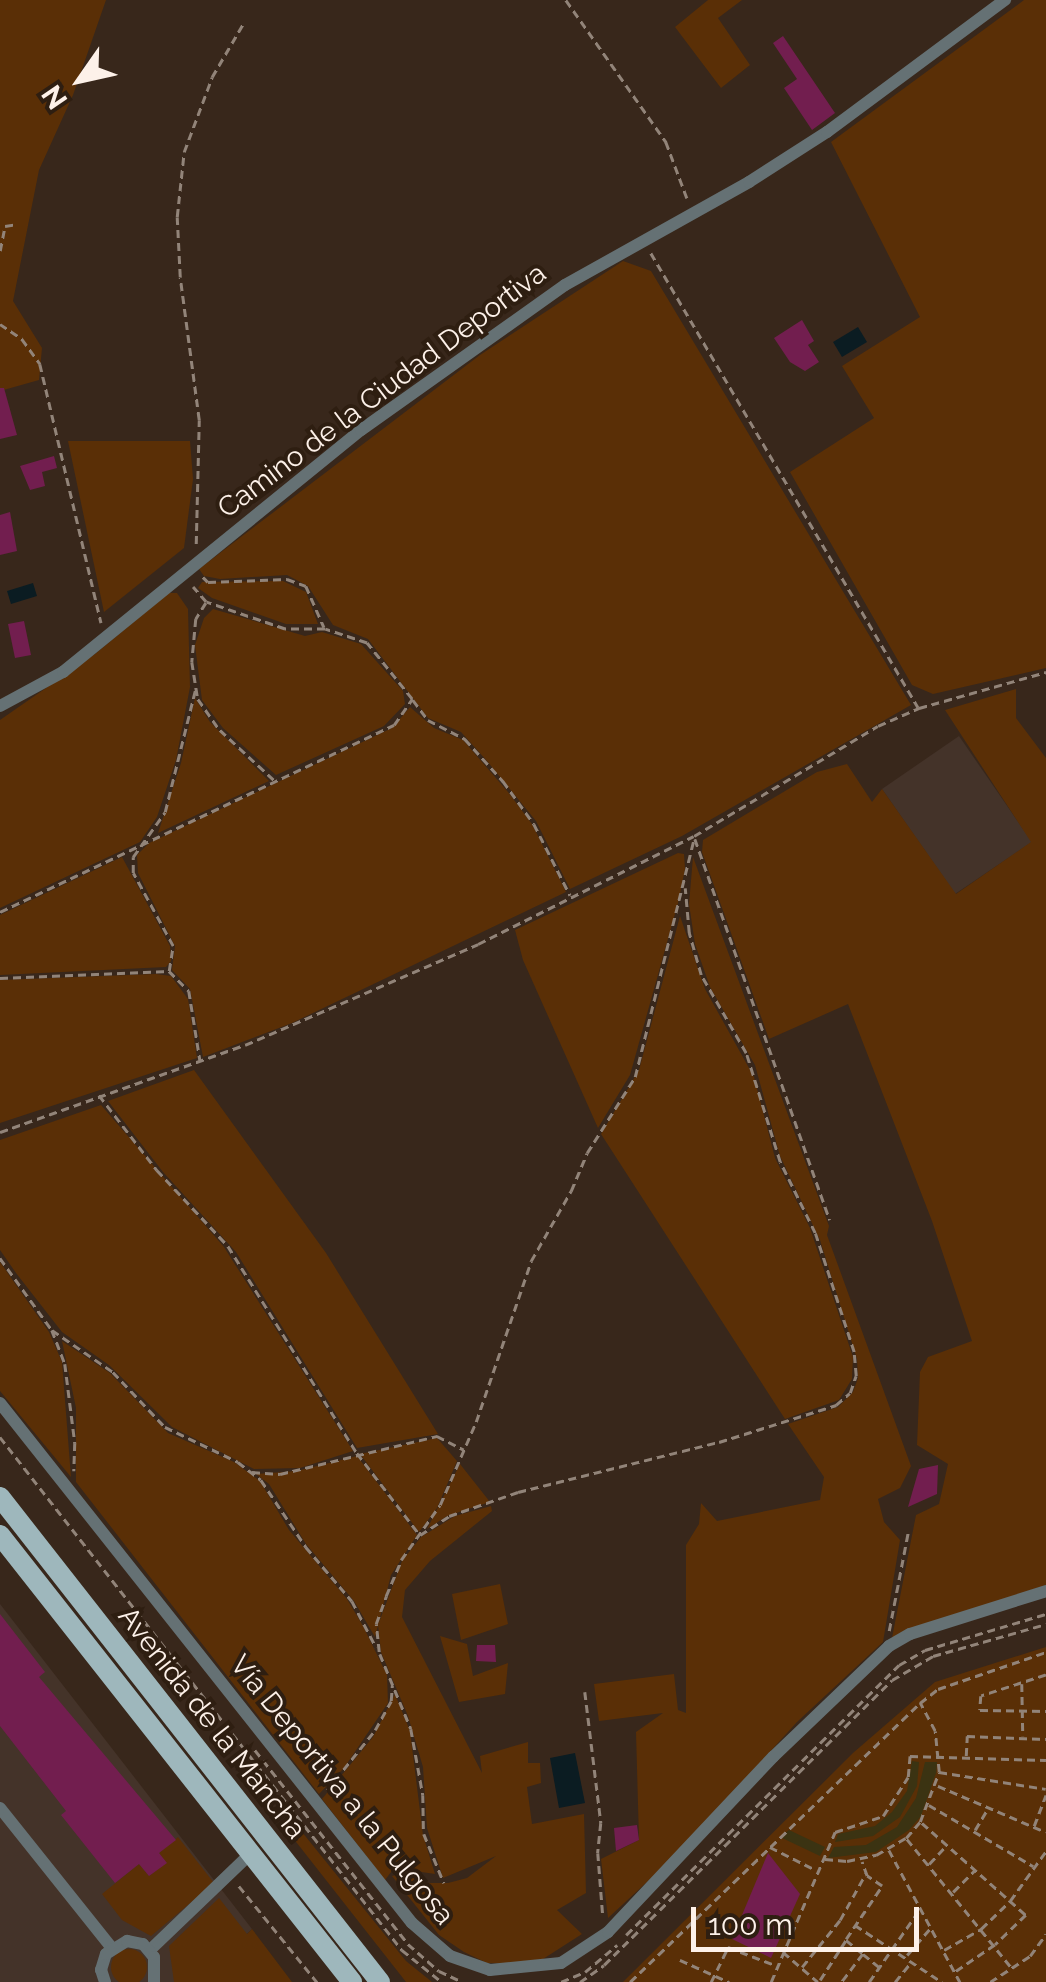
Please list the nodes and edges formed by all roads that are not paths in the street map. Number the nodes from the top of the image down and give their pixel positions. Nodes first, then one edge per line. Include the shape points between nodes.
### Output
1 (1005, 0) edge
2 (0, 706) edge
3 (0, 1403) edge
4 (0, 1498) edge
5 (0, 1534) edge
6 (1046, 1591) edge
7 (0, 1808) edge
8 (251, 1853) junction
9 (111, 1947) junction
10 (150, 1950) junction
11 (105, 1982) edge
12 (154, 1982) edge
13 (352, 1982) edge
14 (380, 1982) edge

1 - 2 street, Camino de la Ciudad Deportiva via 827,132 565,285 393,408 104,639 32,692
3 - 6 street, Vía Deportiva a la Pulgosa via 412,1924 450,1956 490,1970 571,1958 608,1932 887,1648 910,1634
4 - 14 main road, Avenida de la Mancha
5 - 8 main road, Avenida de la Mancha
7 - 9 street
8 - 10 street
8 - 13 main road, Avenida de la Mancha
9 - 10 street via 126,1941
9 - 11 street via 102,1962
10 - 12 street via 157,1965

